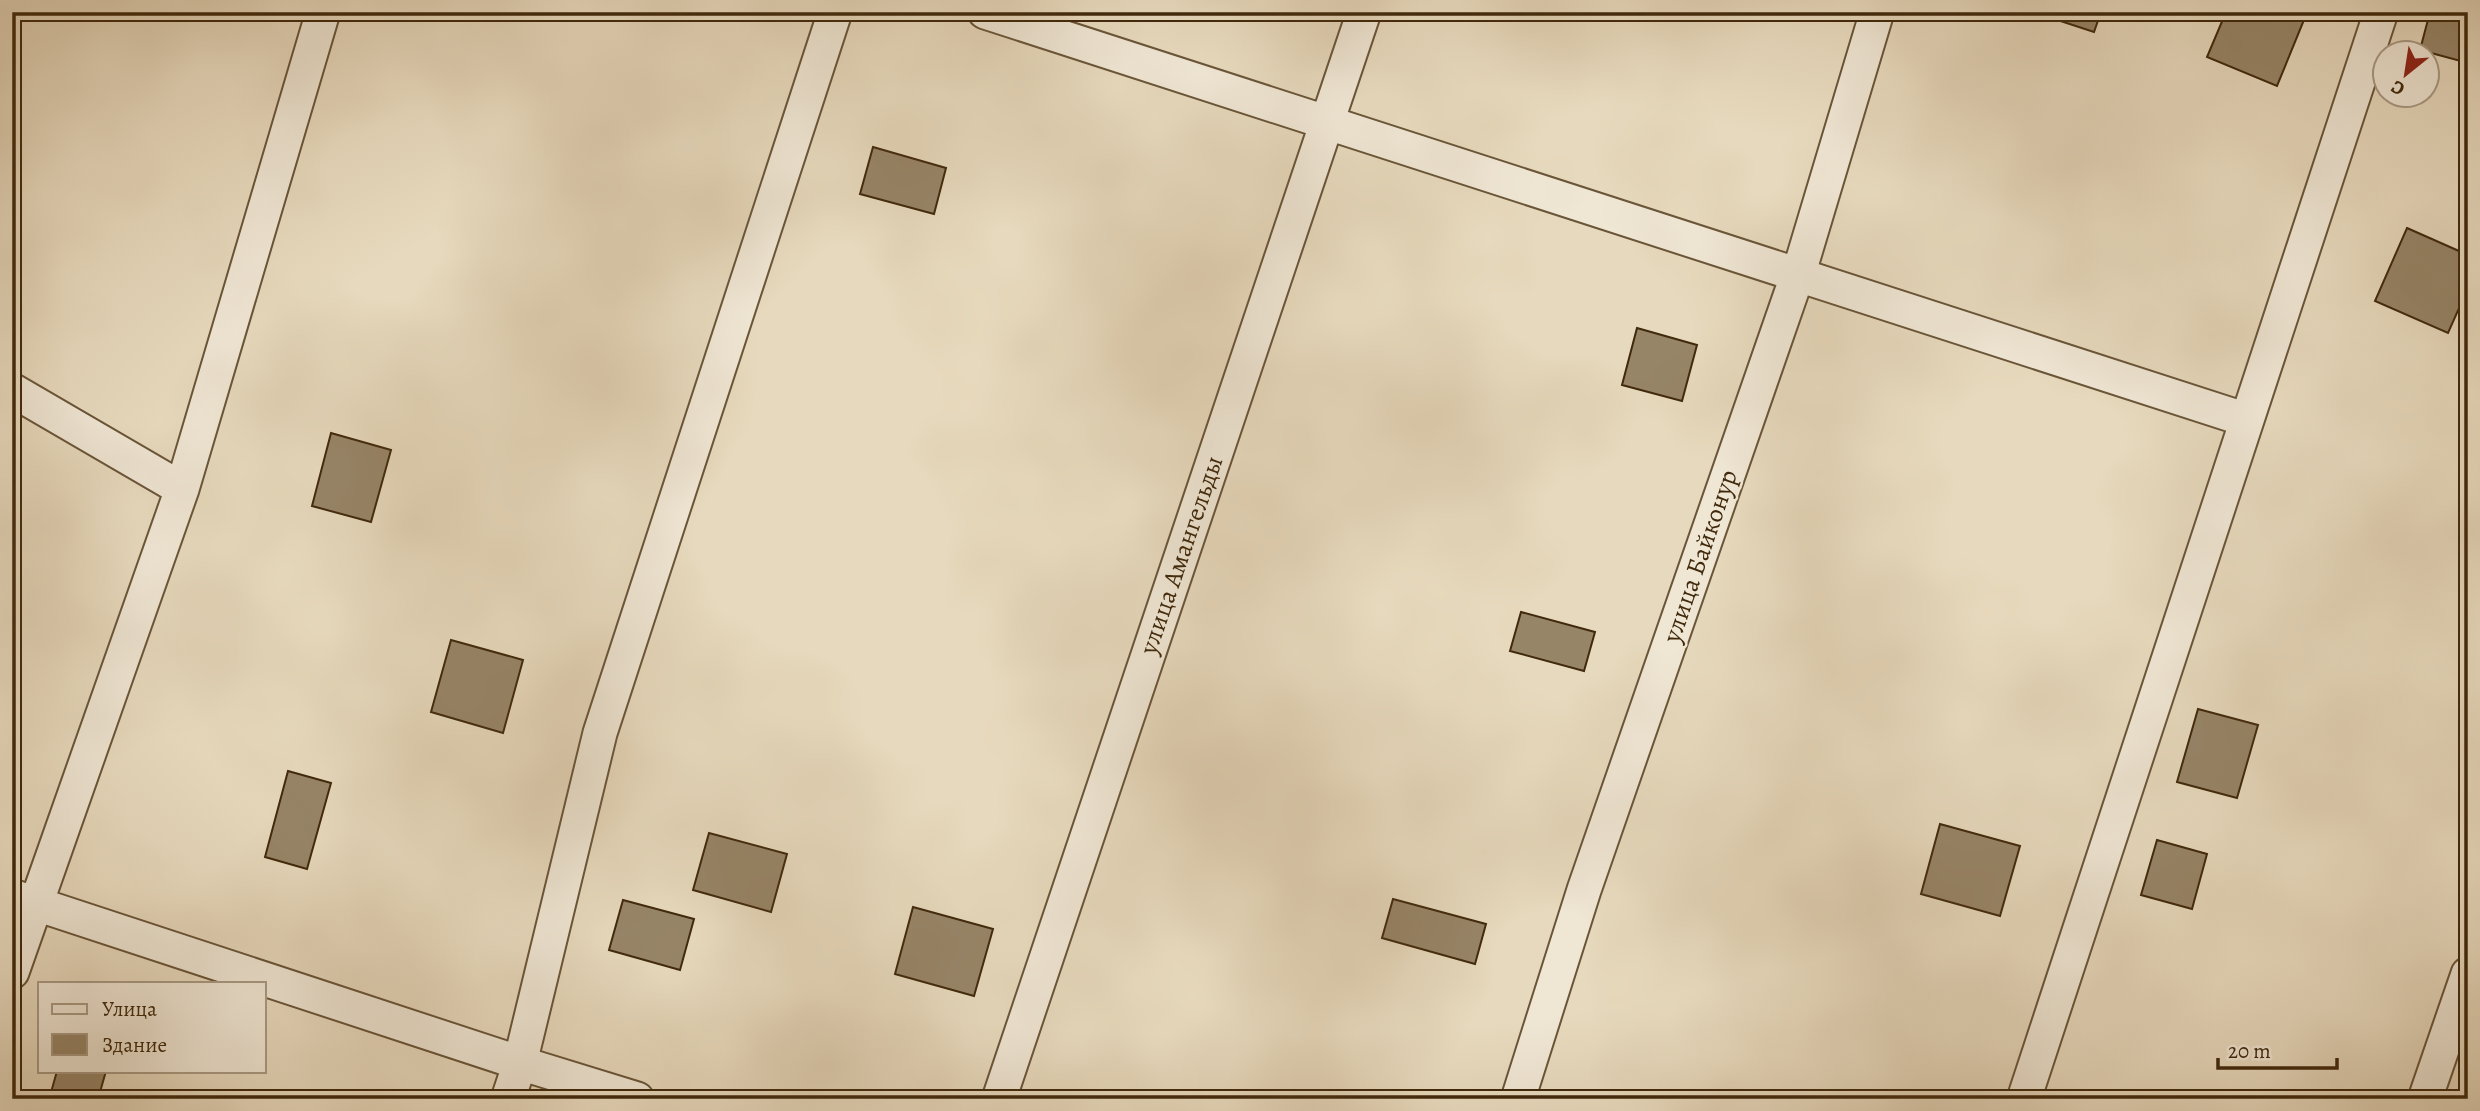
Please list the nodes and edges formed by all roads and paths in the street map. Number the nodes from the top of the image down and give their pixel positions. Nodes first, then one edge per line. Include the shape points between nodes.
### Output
1 (323, 12) edge
2 (835, 12) edge
3 (985, 12) edge
4 (1364, 12) edge
5 (1877, 12) edge
6 (2381, 12) edge
7 (1326, 122) junction
8 (1798, 275) junction
9 (12, 390) edge
10 (2247, 421) junction
11 (182, 489) junction
12 (23, 900) edge
13 (12, 972) edge
14 (2468, 974) edge
15 (520, 1063) junction
16 (508, 1099) edge
17 (637, 1099) edge
18 (999, 1099) edge
19 (1518, 1099) edge
20 (2024, 1099) edge
21 (2425, 1099) edge

1 - 11 street
2 - 15 street via 600,733
3 - 7 street
4 - 7 street, улица Амангельды
5 - 8 street, улица Байконур
6 - 10 street
7 - 8 street
7 - 18 street, улица Амангельды
8 - 10 street
8 - 19 street, улица Байконур via 1584,890
9 - 11 street
10 - 20 street
11 - 12 street
12 - 13 street
12 - 15 street
14 - 21 street
15 - 16 street
15 - 17 street

